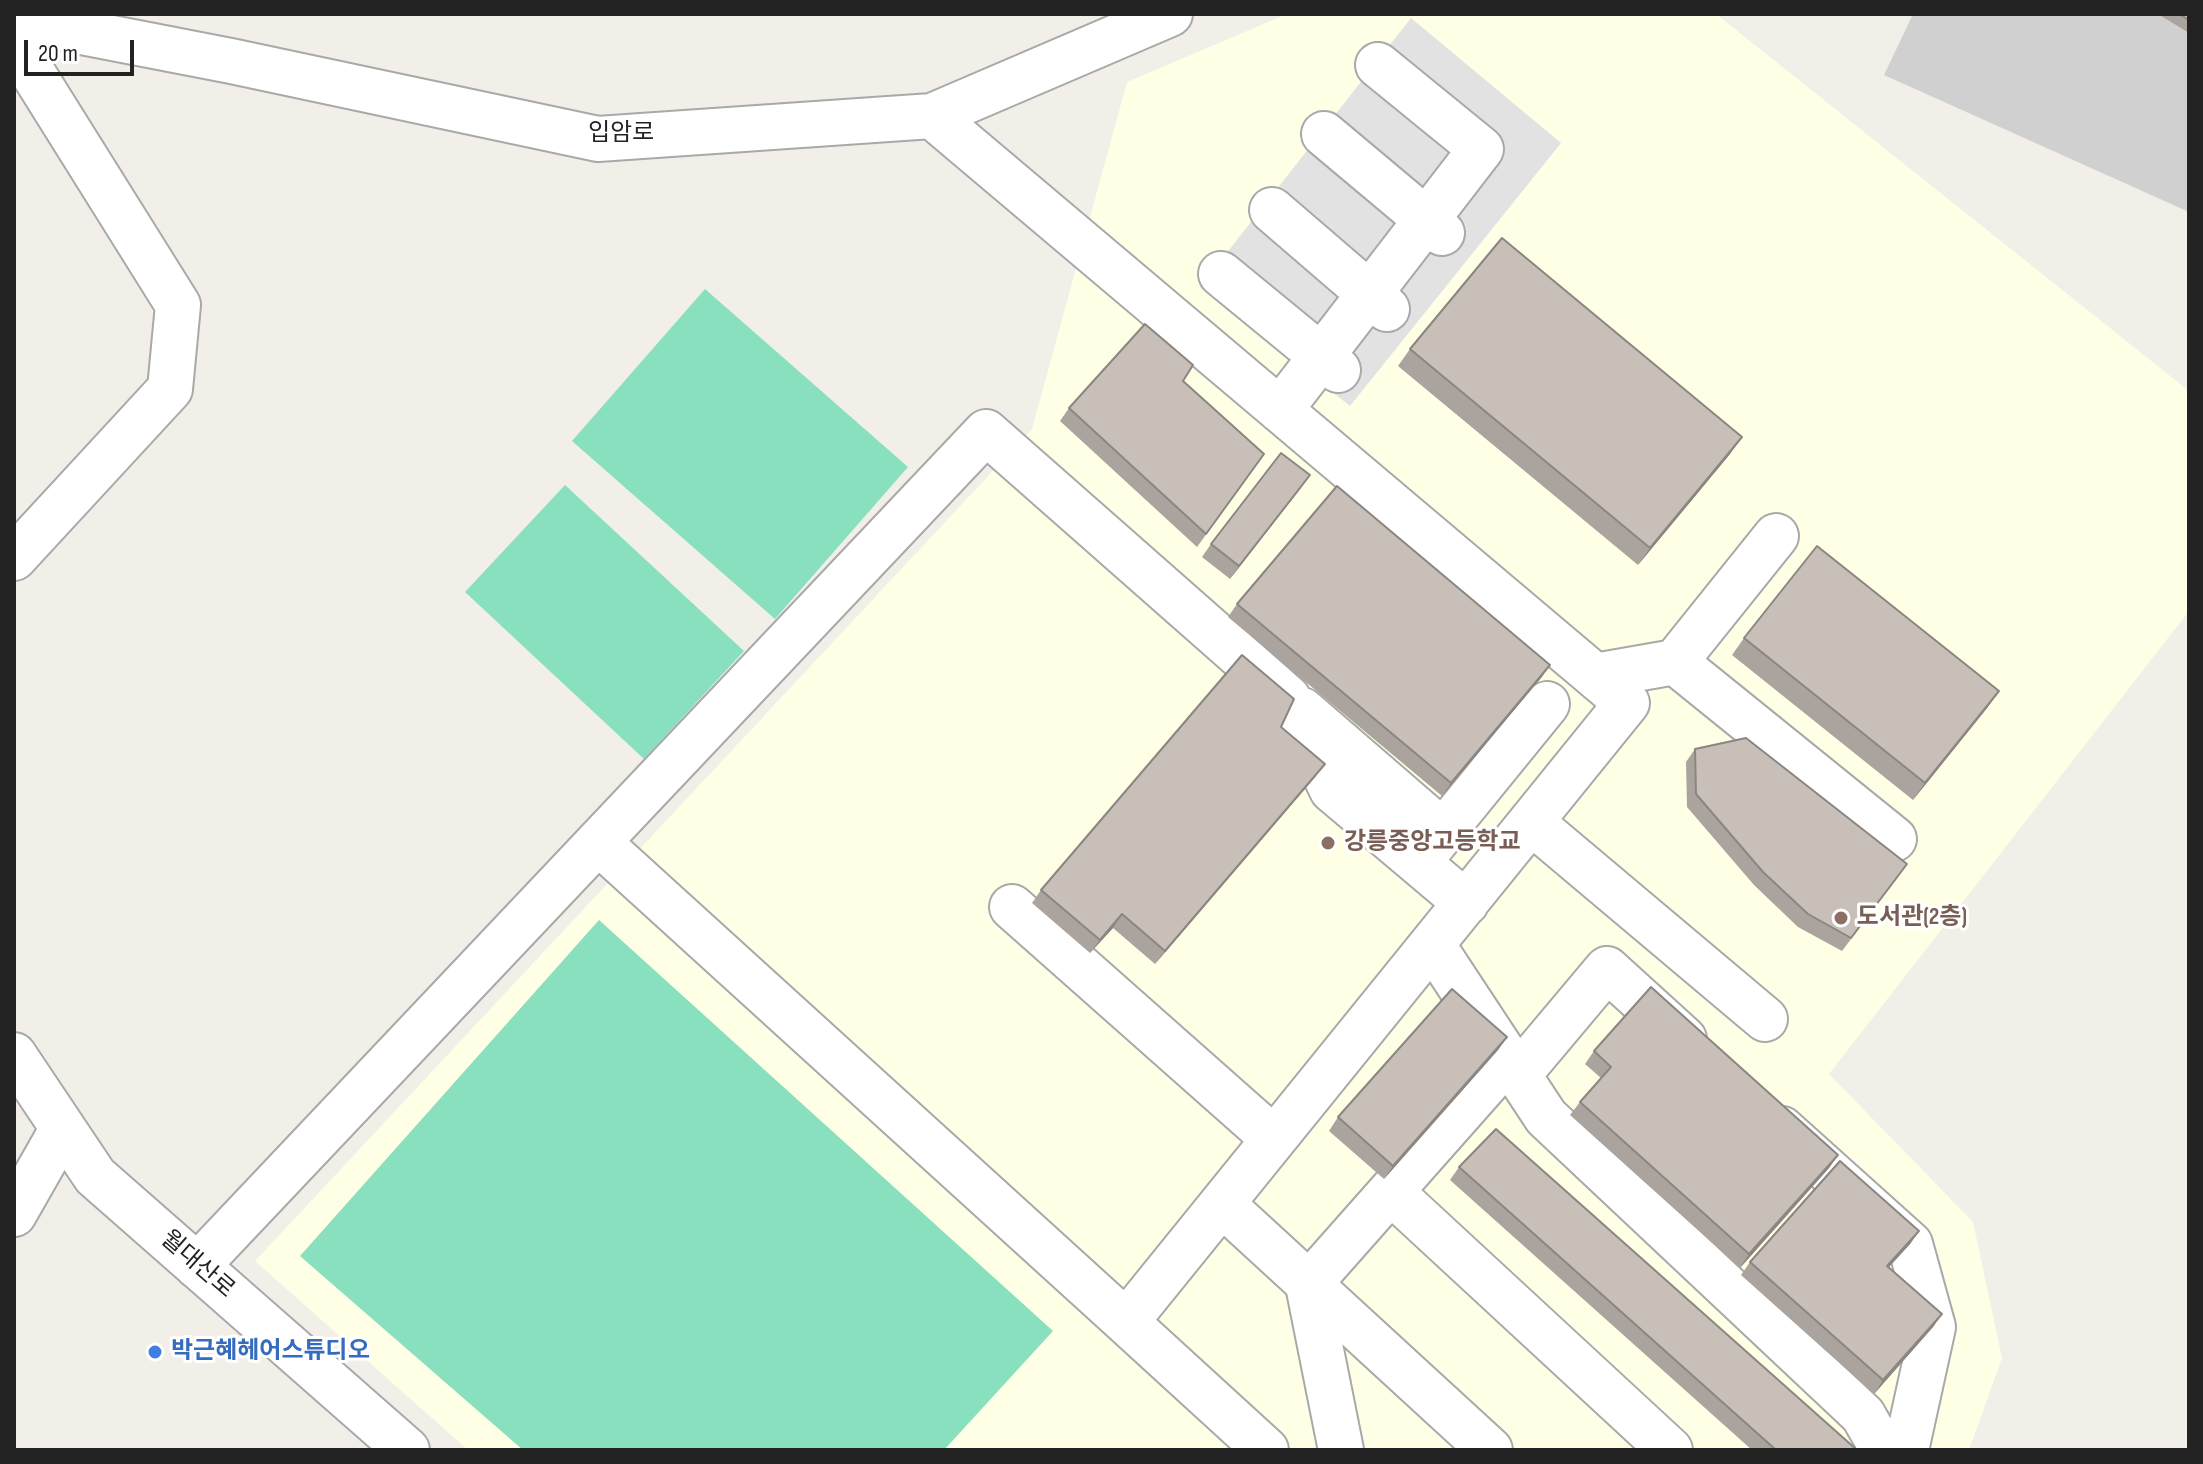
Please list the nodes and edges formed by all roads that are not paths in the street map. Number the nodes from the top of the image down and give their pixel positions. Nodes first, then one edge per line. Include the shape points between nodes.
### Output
1 (1170, 14) edge
2 (14, 19) edge
3 (14, 43) edge
4 (1378, 65) dead end
5 (932, 116) junction
6 (1324, 134) dead end
7 (1272, 210) dead end
8 (1434, 226) junction
9 (1221, 274) dead end
10 (1378, 301) junction
11 (1330, 363) junction
12 (1280, 410) junction
13 (1776, 536) dead end
14 (16, 552) edge
15 (1675, 662) junction
16 (1595, 676) junction
17 (1547, 704) dead end
18 (1531, 822) junction
19 (1894, 839) dead end
20 (598, 842) junction
21 (1431, 847) junction
22 (1466, 903) junction
23 (1012, 907) dead end
24 (1432, 944) junction
25 (1765, 1019) dead end
26 (14, 1055) edge
27 (1712, 1065) edge
28 (1513, 1067) junction
29 (1758, 1107) edge
30 (63, 1128) junction
31 (1274, 1139) junction
32 (1391, 1192) junction
33 (1222, 1204) junction
34 (14, 1214) edge
35 (197, 1266) junction
36 (1308, 1285) junction
37 (1126, 1322) junction
38 (407, 1450) edge
39 (1266, 1450) edge
40 (1341, 1450) edge
41 (1490, 1450) edge
42 (1670, 1450) edge
43 (1883, 1450) edge
44 (1906, 1450) edge

1 - 5 street, 입암로
2 - 5 street, 입암로 via 598,139
3 - 14 street via 178,305 170,389
4 - 8 street via 1481,149
5 - 12 street
6 - 8 street
7 - 10 street
8 - 10 street
9 - 11 street
10 - 11 street
11 - 12 street
12 - 16 street
13 - 15 street
15 - 16 street
15 - 19 street
16 - 18 street via 1627,703
17 - 21 street
18 - 22 street
18 - 25 street
20 - 21 street via 986,432 1288,698 1332,790
20 - 35 street
20 - 37 street
21 - 22 street
22 - 24 street
23 - 31 street
24 - 28 street
24 - 31 street
26 - 30 street, 월대산로
27 - 28 street via 1607,969
28 - 32 street
28 - 43 street via 1546,1117 1863,1415
29 - 44 street via 1910,1244 1933,1327
30 - 34 street
30 - 35 street, 월대산로 via 95,1176
31 - 33 street
32 - 36 street
32 - 42 street
33 - 36 street
33 - 37 street
35 - 38 street, 월대산로
36 - 40 street
36 - 41 street
37 - 39 street

